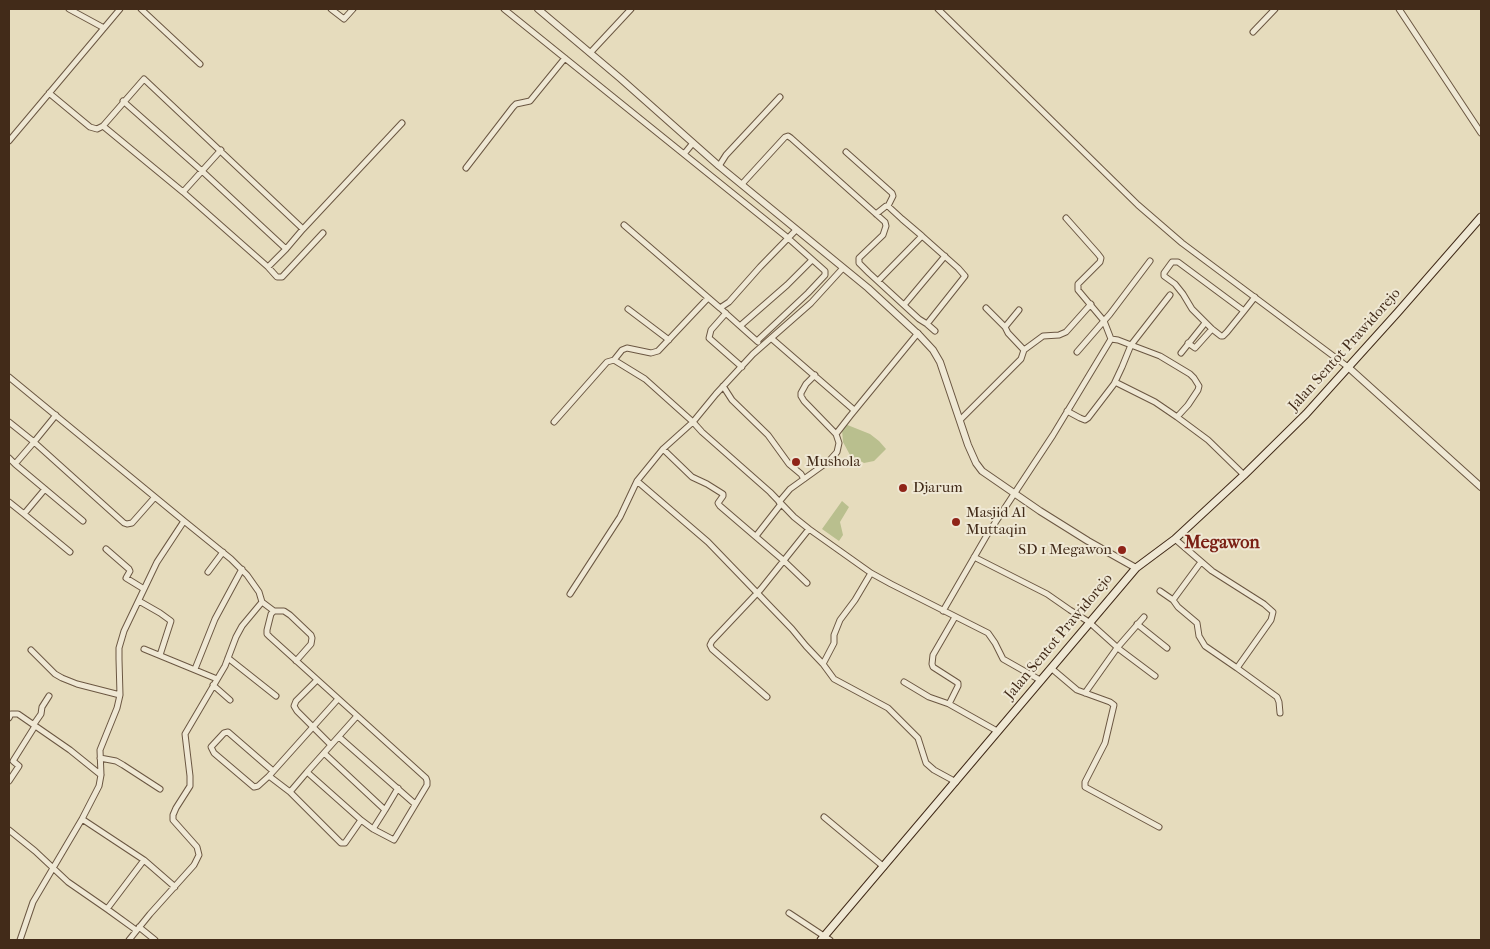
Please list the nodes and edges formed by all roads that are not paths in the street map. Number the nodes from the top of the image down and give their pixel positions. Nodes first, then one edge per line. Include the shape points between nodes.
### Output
1 (69, 9) edge
2 (120, 9) edge
3 (141, 9) edge
4 (330, 9) edge
5 (353, 9) edge
6 (504, 9) edge
7 (538, 9) edge
8 (631, 9) edge
9 (938, 9) edge
10 (1275, 9) edge
11 (1399, 9) edge
12 (104, 28) junction
13 (1252, 32) dead end
14 (590, 53) junction
15 (565, 58) junction
16 (200, 64) dead end
17 (49, 93) junction
18 (780, 97) dead end
19 (124, 101) junction
20 (402, 123) dead end
21 (103, 126) junction
22 (1481, 133) edge
23 (9, 141) edge
24 (693, 143) junction
25 (221, 150) junction
26 (846, 152) dead end
27 (684, 154) junction
28 (719, 165) junction
29 (466, 168) dead end
30 (202, 171) junction
31 (743, 183) junction
32 (183, 192) junction
33 (752, 193) junction
34 (744, 203) junction
35 (888, 206) junction
36 (876, 214) junction
37 (1481, 217) edge
38 (1066, 218) dead end
39 (624, 225) dead end
40 (303, 229) junction
41 (796, 230) junction
42 (323, 234) dead end
43 (922, 236) junction
44 (788, 238) junction
45 (286, 249) junction
46 (945, 256) junction
47 (812, 260) junction
48 (1150, 261) dead end
49 (268, 267) junction
50 (843, 268) junction
51 (868, 274) junction
52 (860, 281) junction
53 (878, 281) junction
54 (1170, 295) dead end
55 (886, 297) junction
56 (1255, 297) junction
57 (708, 298) junction
58 (904, 304) junction
59 (1091, 304) junction
60 (720, 308) junction
61 (986, 308) dead end
62 (628, 309) dead end
63 (1019, 310) dead end
64 (1244, 311) junction
65 (726, 313) junction
66 (1104, 320) junction
67 (1205, 323) junction
68 (927, 324) junction
69 (740, 326) junction
70 (1005, 327) junction
71 (1212, 329) junction
72 (935, 331) dead end
73 (918, 333) junction
74 (771, 338) junction
75 (1112, 339) junction
76 (668, 340) junction
77 (757, 341) junction
78 (1188, 343) junction
79 (762, 345) junction
80 (1131, 345) junction
81 (1024, 350) junction
82 (1077, 352) dead end
83 (1181, 353) dead end
84 (614, 360) junction
85 (742, 367) junction
86 (1348, 367) junction
87 (815, 375) junction
88 (9, 376) edge
89 (1115, 382) junction
90 (723, 386) junction
91 (854, 410) junction
92 (1067, 411) junction
93 (56, 415) junction
94 (1177, 416) junction
95 (960, 420) junction
96 (9, 422) edge
97 (554, 422) dead end
98 (693, 422) junction
99 (836, 434) junction
100 (34, 442) junction
101 (663, 449) junction
102 (9, 458) edge
103 (15, 464) junction
104 (1244, 475) junction
105 (804, 479) junction
106 (637, 481) junction
107 (1481, 487) edge
108 (45, 489) junction
109 (1014, 494) junction
110 (155, 497) junction
111 (9, 502) edge
112 (780, 503) junction
113 (24, 514) junction
114 (83, 521) dead end
115 (184, 521) junction
116 (808, 529) junction
117 (756, 536) junction
118 (1175, 539) junction
119 (106, 549) dead end
120 (70, 552) dead end
121 (223, 552) junction
122 (974, 557) junction
123 (783, 560) junction
124 (1201, 562) junction
125 (1136, 568) junction
126 (242, 569) junction
127 (208, 572) dead end
128 (871, 573) junction
129 (807, 583) dead end
130 (144, 590) junction
131 (1160, 591) dead end
132 (757, 592) junction
133 (570, 594) dead end
134 (1173, 600) junction
135 (139, 601) junction
136 (262, 602) junction
137 (943, 610) junction
138 (274, 611) junction
139 (956, 617) junction
140 (1144, 617) dead end
141 (1089, 622) junction
142 (1137, 624) junction
143 (1117, 648) junction
144 (1167, 648) dead end
145 (144, 649) dead end
146 (31, 650) dead end
147 (160, 655) junction
148 (228, 658) junction
149 (296, 661) junction
150 (823, 664) junction
151 (1051, 668) junction
152 (1237, 668) junction
153 (195, 669) junction
154 (1155, 676) dead end
155 (217, 679) junction
156 (317, 680) junction
157 (1040, 680) junction
158 (904, 682) dead end
159 (213, 685) junction
160 (1085, 693) junction
161 (120, 695) junction
162 (49, 696) dead end
163 (276, 696) dead end
164 (767, 697) dead end
165 (338, 699) junction
166 (230, 700) dead end
167 (949, 704) junction
168 (9, 710) edge
169 (14, 713) junction
170 (1280, 713) dead end
171 (357, 716) junction
172 (9, 718) edge
173 (34, 725) junction
174 (313, 727) junction
175 (997, 731) junction
176 (339, 737) junction
177 (331, 745) junction
178 (324, 753) junction
179 (100, 758) junction
180 (11, 760) edge
181 (273, 771) junction
182 (307, 772) junction
183 (101, 775) junction
184 (269, 776) junction
185 (9, 781) edge
186 (956, 782) junction
187 (398, 788) junction
188 (160, 789) dead end
189 (290, 792) junction
190 (415, 804) junction
191 (385, 810) junction
192 (824, 817) dead end
193 (82, 819) junction
194 (361, 820) junction
195 (1159, 827) dead end
196 (373, 829) junction
197 (9, 830) edge
198 (144, 860) junction
199 (884, 867) junction
200 (53, 869) junction
201 (176, 887) junction
202 (107, 909) junction
203 (789, 913) dead end
204 (138, 929) junction
205 (825, 939) edge
206 (20, 940) edge
207 (129, 940) edge
208 (155, 940) edge

1 - 12 street
2 - 12 street
3 - 16 street
4 - 5 street via 344,19
6 - 15 street
7 - 14 street
8 - 14 street
9 - 56 street via 1138,205 1182,243
10 - 13 street
11 - 22 street
12 - 17 street
14 - 24 street
15 - 27 street
15 - 29 street via 530,101 513,107
17 - 21 street via 94,129
17 - 23 street
18 - 28 street
19 - 21 street
19 - 25 street via 144,79
19 - 30 street
20 - 40 street
21 - 32 street
24 - 27 street
24 - 28 street
25 - 30 street
25 - 40 street
26 - 35 street via 892,193
27 - 34 street
28 - 31 street
30 - 32 street
30 - 45 street
31 - 33 street
31 - 36 street via 788,136
32 - 49 street
33 - 34 street
33 - 41 street
34 - 44 street
35 - 36 street
35 - 43 street
36 - 51 street via 886,226 883,235 859,258
37 - 86 main road, Jalan Sentot Prawidorejo
38 - 59 street via 1101,258 1078,286
39 - 57 street
40 - 45 street
41 - 44 street
41 - 50 street
42 - 49 street via 282,278
43 - 46 street
43 - 53 street
44 - 47 street
44 - 60 street
45 - 49 street
46 - 58 street
46 - 68 street via 965,278
47 - 69 street
47 - 77 street via 825,271 825,275
48 - 66 street
50 - 52 street
50 - 74 street
51 - 52 street
51 - 53 street
52 - 55 street
53 - 55 street
54 - 80 street
55 - 58 street
55 - 73 street
56 - 64 street
56 - 86 street
57 - 60 street
57 - 76 street
58 - 68 street
59 - 66 street
59 - 81 street via 1063,334 1043,336
60 - 65 street
61 - 70 street
62 - 76 street
63 - 70 street
64 - 67 street via 1174,261 1164,276 1175,284
64 - 71 street via 1223,336
65 - 69 street
65 - 85 street via 711,330 709,338
66 - 75 street
66 - 82 street
67 - 71 street
67 - 78 street
68 - 72 street
69 - 77 street
70 - 81 street
71 - 78 street via 1195,348
73 - 91 street
73 - 95 street via 940,362
74 - 79 street
74 - 87 street
75 - 80 street
75 - 92 street
76 - 84 street via 658,351 650,353 628,348
77 - 79 street
78 - 83 street
79 - 85 street
80 - 89 street
80 - 94 street via 1160,356 1194,378 1198,390
81 - 95 street via 1021,358
84 - 97 street via 607,362
84 - 98 street via 645,379
85 - 90 street
86 - 104 main road, Jalan Sentot Prawidorejo
86 - 107 street
87 - 91 street
87 - 99 street via 801,396
88 - 93 street
89 - 92 street via 1085,420
89 - 94 street
90 - 98 street
90 - 105 street
91 - 99 street
92 - 109 street
93 - 100 street
93 - 110 street
94 - 104 street
95 - 109 street via 978,466
96 - 100 street
98 - 101 street
98 - 112 street
99 - 105 street via 837,452
100 - 103 street
100 - 110 street via 124,523 132,524
101 - 106 street
101 - 117 street via 692,477 723,494 718,503 720,506
102 - 103 street
103 - 108 street
104 - 118 main road, Jalan Sentot Prawidorejo
105 - 112 street via 790,489
106 - 132 street via 708,542
106 - 133 street via 620,517
108 - 113 street
108 - 114 street
109 - 122 street
109 - 125 street
110 - 115 street
111 - 113 street
112 - 116 street
112 - 117 street
113 - 120 street
115 - 121 street
115 - 130 street via 157,562
116 - 123 street
116 - 128 street
117 - 123 street
118 - 124 street
118 - 125 main road, Jalan Sentot Prawidorejo
119 - 130 street via 130,571 126,578
121 - 126 street
121 - 127 street
122 - 137 street
122 - 141 street via 1047,594
123 - 129 street
123 - 132 street
124 - 134 street
124 - 152 street via 1264,604 1273,614
125 - 141 main road, Jalan Sentot Prawidorejo
126 - 136 street via 259,592
126 - 153 street via 215,619
128 - 137 street
128 - 150 street via 840,620 834,644
130 - 135 street
131 - 134 street
132 - 150 street
132 - 164 street via 710,645
134 - 152 street via 1197,623 1205,646
135 - 147 street via 170,622
135 - 161 street via 124,631 120,648
136 - 138 street
136 - 148 street via 242,626
137 - 139 street
138 - 149 street via 268,634
138 - 149 street via 284,611 311,635 311,644
139 - 157 street via 988,633 1002,659
139 - 167 street via 933,655 932,664 958,683
140 - 142 street
141 - 143 street
141 - 151 main road, Jalan Sentot Prawidorejo
142 - 143 street
142 - 144 street
143 - 154 street
143 - 160 street
145 - 147 street
146 - 161 street via 62,678
147 - 153 street
148 - 155 street
148 - 163 street
149 - 156 street
150 - 186 street via 834,678 888,708 918,738 926,763
151 - 157 main road, Jalan Sentot Prawidorejo
151 - 160 street
152 - 170 street via 1277,697
153 - 155 street
155 - 159 street
156 - 165 street
156 - 174 street via 294,706
157 - 175 main road, Jalan Sentot Prawidorejo
158 - 167 street
159 - 166 street
159 - 201 street via 185,734 190,786 176,808 173,820 197,847 199,856
160 - 195 street via 1114,704 1105,743 1085,787
161 - 179 street via 101,746
162 - 173 street
165 - 171 street
165 - 174 street
167 - 175 street
168 - 169 street
169 - 172 street
169 - 173 street
171 - 176 street
171 - 190 street via 426,778 427,785
173 - 180 street
173 - 183 street
174 - 177 street
174 - 181 street
175 - 186 main road, Jalan Sentot Prawidorejo
176 - 177 street
176 - 187 street
177 - 178 street
178 - 182 street
178 - 191 street
179 - 183 street
179 - 188 street via 124,765
180 - 185 street via 19,766
181 - 184 street
181 - 184 street via 228,732 224,732 211,747 254,787
182 - 189 street
182 - 194 street
183 - 193 street via 97,792
184 - 189 street
186 - 199 main road, Jalan Sentot Prawidorejo
187 - 190 street
187 - 191 street
189 - 194 street via 341,843 345,843
190 - 196 street via 394,840
191 - 196 street
192 - 199 street
193 - 198 street
193 - 200 street
194 - 196 street
197 - 200 street
198 - 201 street
198 - 202 street
199 - 205 main road, Jalan Sentot Prawidorejo
200 - 202 street
200 - 206 street via 33,902
201 - 204 street
202 - 204 street
203 - 205 street
204 - 207 street
204 - 208 street

